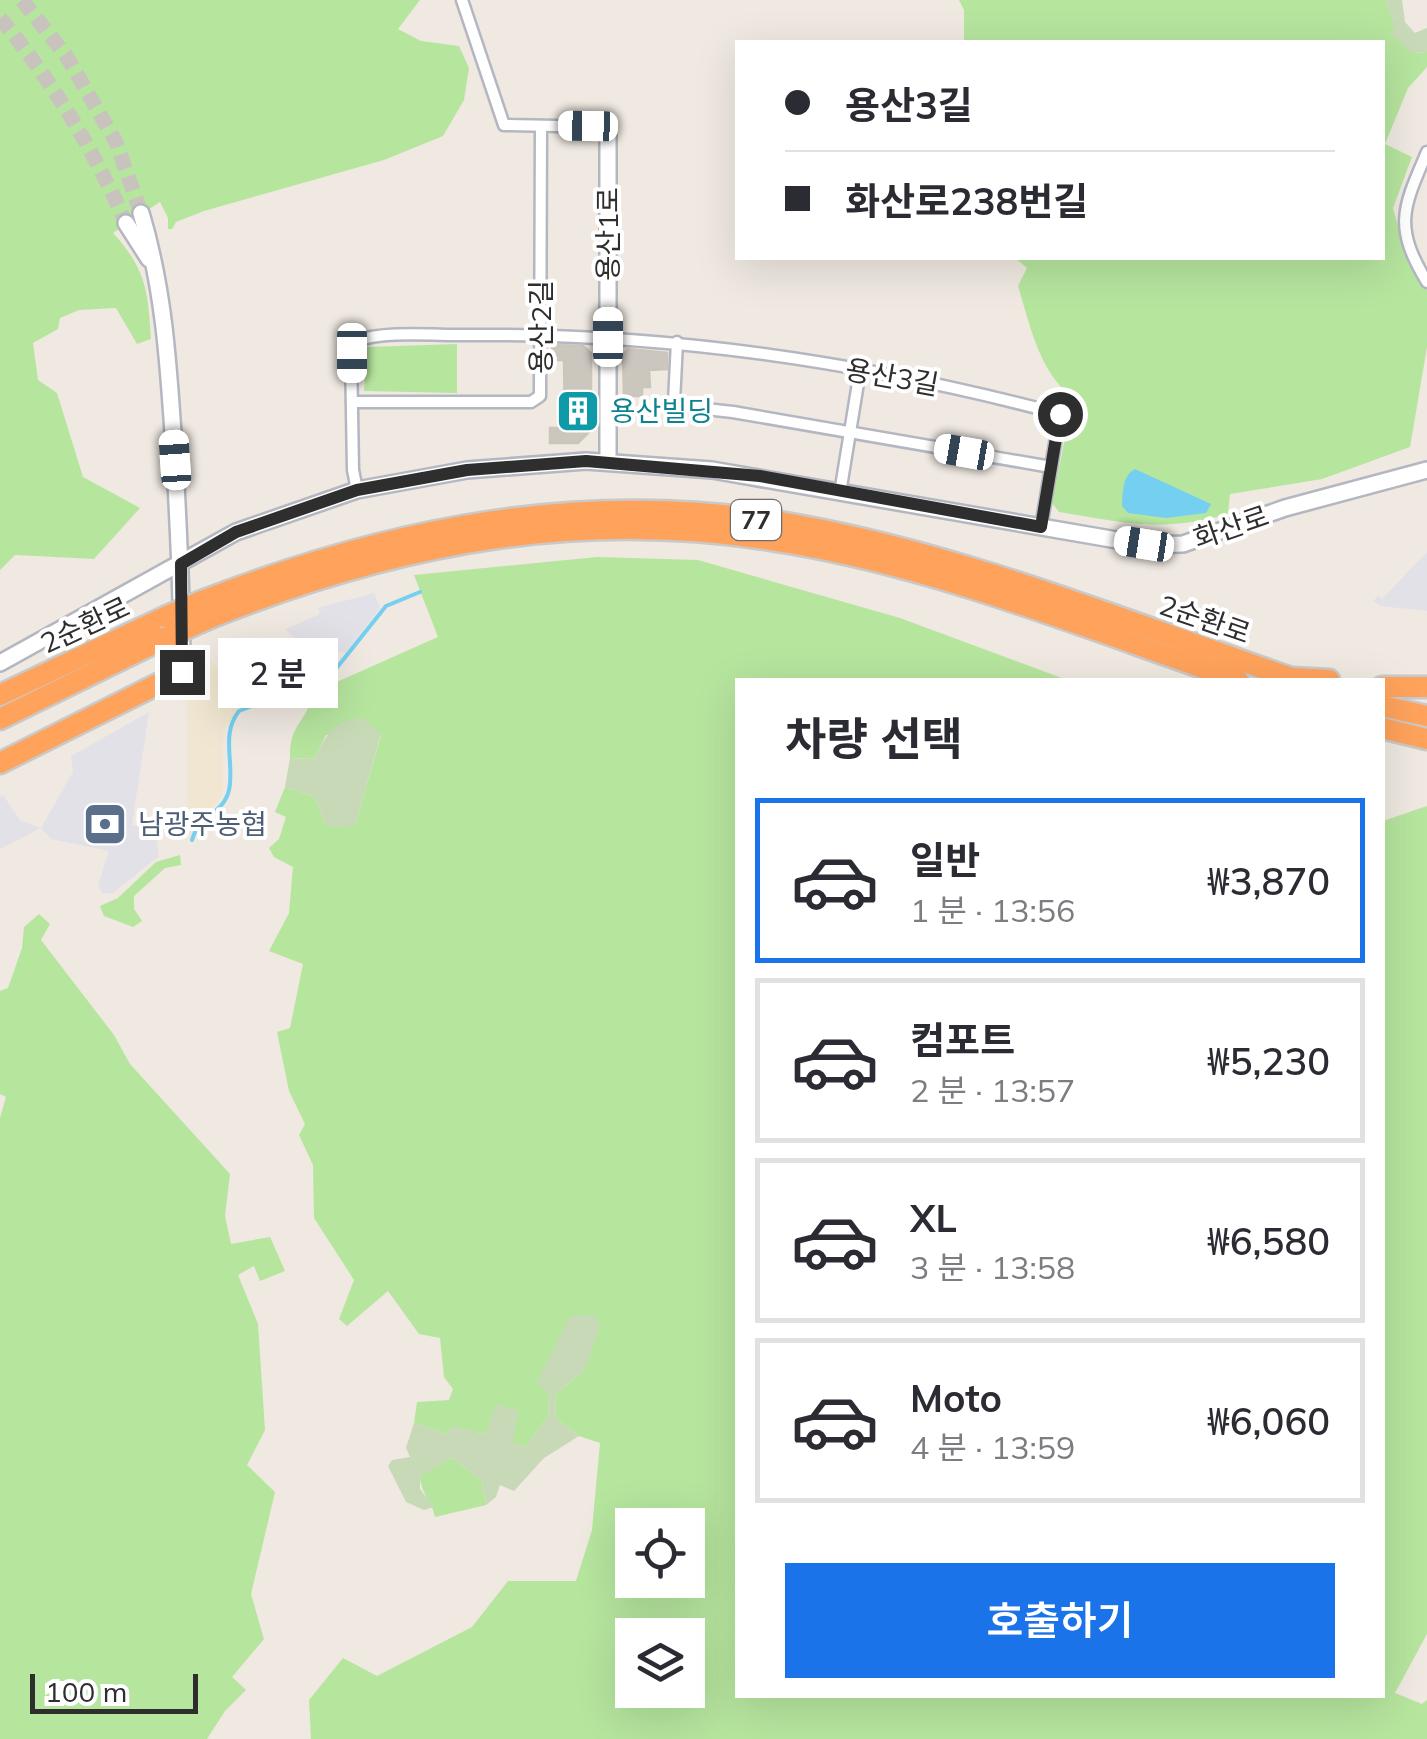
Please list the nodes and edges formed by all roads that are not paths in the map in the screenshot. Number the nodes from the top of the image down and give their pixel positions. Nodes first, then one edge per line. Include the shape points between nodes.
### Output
1 (462, 0) edge
2 (542, 126) junction
3 (608, 127) joint
4 (1427, 152) edge
5 (141, 213) tunnel mouth
6 (126, 222) tunnel mouth
7 (153, 266) junction
8 (1427, 282) edge
9 (540, 335) junction
10 (608, 337) junction
11 (677, 342) junction
12 (860, 370) junction
13 (352, 402) junction
14 (850, 432) junction
15 (608, 462) junction
16 (1051, 468) junction
17 (1427, 470) edge
18 (357, 490) junction
19 (840, 492) junction
20 (1041, 527) junction
21 (181, 564) junction
22 (207, 609) junction
23 (165, 627) junction
24 (130, 634) junction
25 (0, 663) edge
26 (182, 672) joint
27 (1232, 678) edge
28 (1291, 678) edge
29 (0, 679) edge
30 (1385, 687) edge
31 (1427, 687) edge
32 (0, 695) edge
33 (1385, 707) edge
34 (1427, 716) edge
35 (0, 719) edge
36 (1385, 729) edge
37 (1427, 739) edge
38 (0, 763) edge

1 - 2 street via 504,125
2 - 3 street
2 - 9 street, 용산2길
3 - 10 main road, 용산1로
4 - 8 street via 1402,220
5 - 7 main road
6 - 7 main road
7 - 21 main road via 166,332
9 - 10 street, 용산3길
9 - 13 street, 용산3길 via 361,340 352,353
9 - 13 street, 용산2길 via 537,400
10 - 11 street, 용산3길
10 - 15 main road, 용산1로
11 - 12 street, 용산3길
11 - 14 street via 677,406
12 - 14 street
12 - 16 street, 용산3길 via 1060,414
13 - 18 street
14 - 16 street
14 - 19 street
15 - 18 main road, 화산로 via 467,470
15 - 19 main road, 화산로 via 760,476
16 - 20 street, 용산3길
17 - 20 main road, 화산로 via 1182,544
18 - 21 main road, 화산로 via 236,532
19 - 20 main road, 화산로
21 - 25 main road, 화산로
21 - 26 main road
22 - 23 highway, 2순환로 / 77, bridge
22 - 27 highway, 2순환로 / 77 via 460,542 620,528 707,532 879,563
22 - 28 highway, 2순환로 / 77 via 324,558 448,526 591,513 725,516 798,525 957,565
23 - 24 highway, 2순환로 / 77
23 - 35 highway, 2순환로 / 77
24 - 29 highway
24 - 32 highway, 2순환로 / 77
26 - 38 highway
30 - 31 highway
33 - 34 highway
36 - 37 highway

